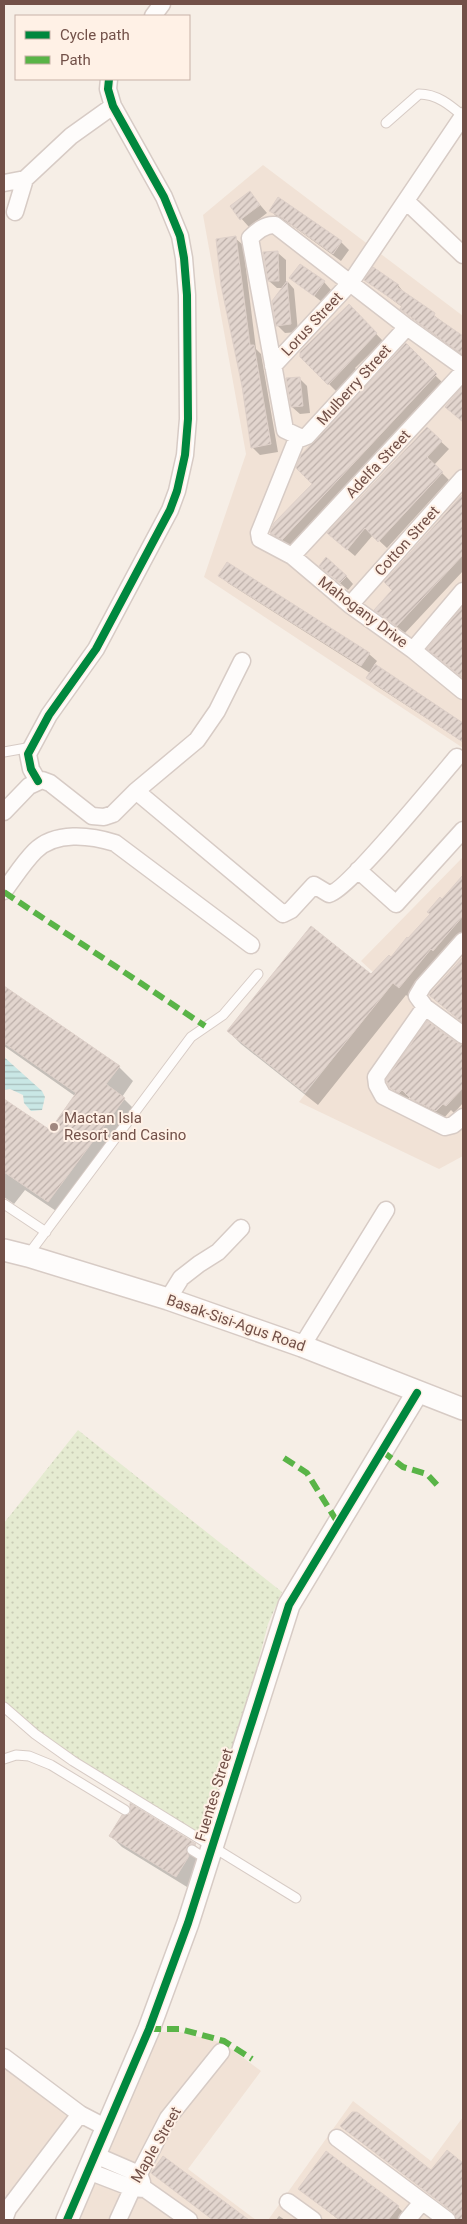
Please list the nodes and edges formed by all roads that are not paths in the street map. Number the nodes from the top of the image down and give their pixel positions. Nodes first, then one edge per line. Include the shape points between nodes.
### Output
1 (162, 4) edge
2 (154, 15) edge
3 (109, 80) edge
4 (114, 106) junction
5 (463, 116) edge
6 (386, 123) dead end
7 (25, 179) junction
8 (4, 183) edge
9 (406, 201) junction
10 (14, 212) dead end
11 (463, 255) edge
12 (351, 282) junction
13 (407, 327) junction
14 (273, 366) junction
15 (463, 367) edge
16 (463, 372) edge
17 (298, 436) junction
18 (463, 478) edge
19 (292, 556) junction
20 (463, 591) edge
21 (350, 605) junction
22 (413, 650) junction
23 (242, 661) dead end
24 (463, 691) edge
25 (32, 747) junction
26 (4, 752) edge
27 (457, 757) dead end
28 (38, 781) junction
29 (136, 792) junction
30 (4, 812) edge
31 (463, 830) edge
32 (358, 870) junction
33 (4, 891) edge
34 (463, 941) edge
35 (251, 945) dead end
36 (258, 974) dead end
37 (425, 1007) junction
38 (463, 1035) edge
39 (463, 1117) edge
40 (4, 1204) edge
41 (386, 1210) dead end
42 (241, 1228) dead end
43 (46, 1232) junction
44 (4, 1250) edge
45 (28, 1256) junction
46 (168, 1299) junction
47 (302, 1346) junction
48 (417, 1393) junction
49 (462, 1407) edge
50 (4, 1707) edge
51 (4, 1759) edge
52 (125, 1810) dead end
53 (204, 1852) junction
54 (296, 1898) dead end
55 (221, 2052) dead end
56 (4, 2057) edge
57 (80, 2114) junction
58 (107, 2128) junction
59 (337, 2138) dead end
60 (91, 2163) junction
61 (138, 2184) junction
62 (288, 2202) dead end
63 (422, 2202) junction
64 (5, 2211) edge
65 (67, 2220) edge
66 (118, 2220) edge
67 (189, 2220) edge
68 (312, 2220) edge
69 (407, 2220) edge
70 (447, 2220) edge

1 - 2 street
3 - 4 street via 108,89
4 - 7 street via 71,136
4 - 25 street via 164,197 180,236 187,295 188,419 185,455 170,510 96,649 49,715
5 - 6 lane via 429,94 419,94
5 - 9 street, Lorus Street
7 - 8 street
7 - 10 street
9 - 11 street
9 - 12 street, Lorus Street
12 - 13 street
12 - 14 street, Lorus Street
12 - 14 street via 275,225 269,224 250,238
13 - 15 street
13 - 17 street, Mulberry Street via 307,436
14 - 17 street via 285,430
16 - 19 street, Adelfa Street
17 - 19 street, Mahogany Drive via 258,533 260,539
18 - 21 street, Cotton Street
19 - 21 street, Mahogany Drive
20 - 22 street
21 - 22 street, Mahogany Drive
22 - 24 street, Mahogany Drive
23 - 29 street via 217,711 197,740
25 - 26 lane
25 - 28 street via 28,759
27 - 32 street
28 - 29 street via 50,783 92,816 113,814
28 - 30 street
29 - 32 street via 284,914 311,886 317,885 332,894
31 - 32 street via 396,904
33 - 35 street via 35,850 55,838 99,838 115,843
34 - 37 street via 417,996
36 - 43 lane via 223,1015 191,1037
37 - 38 street
37 - 39 street via 376,1077 377,1085 383,1096 445,1127
40 - 43 lane
41 - 47 street
42 - 46 street via 218,1252 181,1278
43 - 45 lane
44 - 45 street, Basak-Sisi-Agus Road
45 - 46 street, Basak-Sisi-Agus Road
46 - 47 street, Basak-Sisi-Agus Road
47 - 48 street, Basak-Sisi-Agus Road
48 - 49 street, Basak-Sisi-Agus Road
48 - 53 street, Fuentes Street via 289,1605
50 - 53 lane via 35,1734
51 - 52 lane via 16,1755 29,1756 51,1765
53 - 54 lane
53 - 58 street, Fuentes Street via 188,1923
55 - 61 street, Maple Street via 168,2118
56 - 57 street
57 - 58 street
57 - 64 street
58 - 60 street, Fuentes Street
59 - 63 street
60 - 61 street
60 - 65 street, Fuentes Street
61 - 66 street, Maple Street
61 - 67 street
62 - 68 street
63 - 69 street
63 - 70 street

